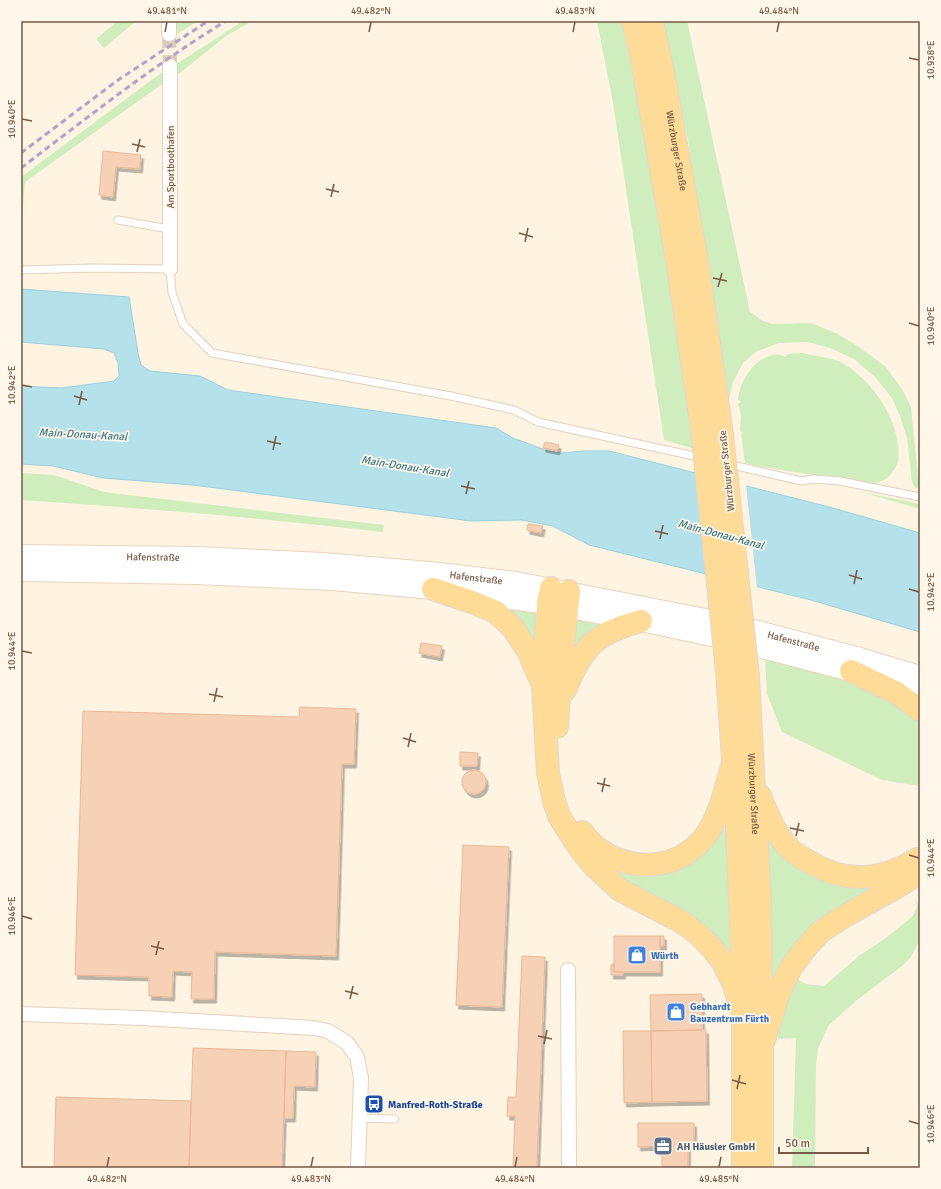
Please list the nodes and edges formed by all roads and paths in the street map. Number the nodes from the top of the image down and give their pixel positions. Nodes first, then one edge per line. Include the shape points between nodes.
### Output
1 (633, 21) edge
2 (652, 21) edge
3 (170, 66) tunnel mouth
4 (118, 220) dead end
5 (169, 229) junction
6 (170, 269) junction
7 (21, 270) edge
8 (712, 432) junction
9 (920, 497) edge
10 (21, 555) edge
11 (21, 571) edge
12 (433, 589) junction
13 (559, 598) junction
14 (641, 621) junction
15 (851, 671) junction
16 (738, 674) junction
17 (920, 676) edge
18 (543, 685) junction
19 (920, 692) edge
20 (558, 706) junction
21 (920, 710) edge
22 (734, 760) junction
23 (754, 782) junction
24 (920, 857) edge
25 (920, 872) edge
26 (568, 970) dead end
27 (743, 1012) junction
28 (21, 1014) edge
29 (762, 1046) junction
30 (360, 1118) junction
31 (395, 1119) dead end
32 (358, 1168) edge
33 (568, 1168) edge
34 (744, 1168) edge
35 (762, 1168) edge

1 - 8 main road, Würzburger Straße via 678,266
2 - 8 main road, Würzburger Straße via 698,267
3 - 5 street, Am Sportboothafen
4 - 5 lane
5 - 6 street, Am Sportboothafen
6 - 7 lane
6 - 9 lane via 172,292 183,324 212,352 451,396 514,410 538,422 801,481 814,479 840,482
8 - 16 main road, Würzburger Straße, bridge
10 - 13 main road, Hafenstraße via 323,563 516,582
11 - 12 main road, Hafenstraße via 196,574 334,580
12 - 13 main road, Hafenstraße
12 - 18 main road via 496,612 522,640
13 - 14 main road, Hafenstraße
13 - 17 main road, Hafenstraße via 731,624
13 - 18 main road
13 - 20 main road
14 - 15 main road, Hafenstraße via 735,641
14 - 20 main road via 618,627 600,637 583,652
15 - 19 main road, Hafenstraße
15 - 21 main road via 897,693
16 - 22 main road, Würzburger Straße
16 - 23 main road, Würzburger Straße
18 - 27 main road via 548,773 559,816 568,832 593,865 620,890 680,921 712,948 728,974
20 - 22 main road via 556,750 567,804 587,840 608,856 621,861 652,864 674,860 691,850 707,833 717,814
22 - 27 main road, Würzburger Straße
23 - 24 main road via 772,825 793,852 820,869 841,875 868,878 906,866
23 - 29 main road, Würzburger Straße via 760,904
25 - 29 main road via 820,932 791,968 780,990
26 - 33 street
27 - 34 main road, Würzburger Straße
28 - 30 street via 146,1018 328,1031 348,1043 357,1057 361,1078
29 - 35 main road, Würzburger Straße
30 - 31 lane
30 - 32 street

